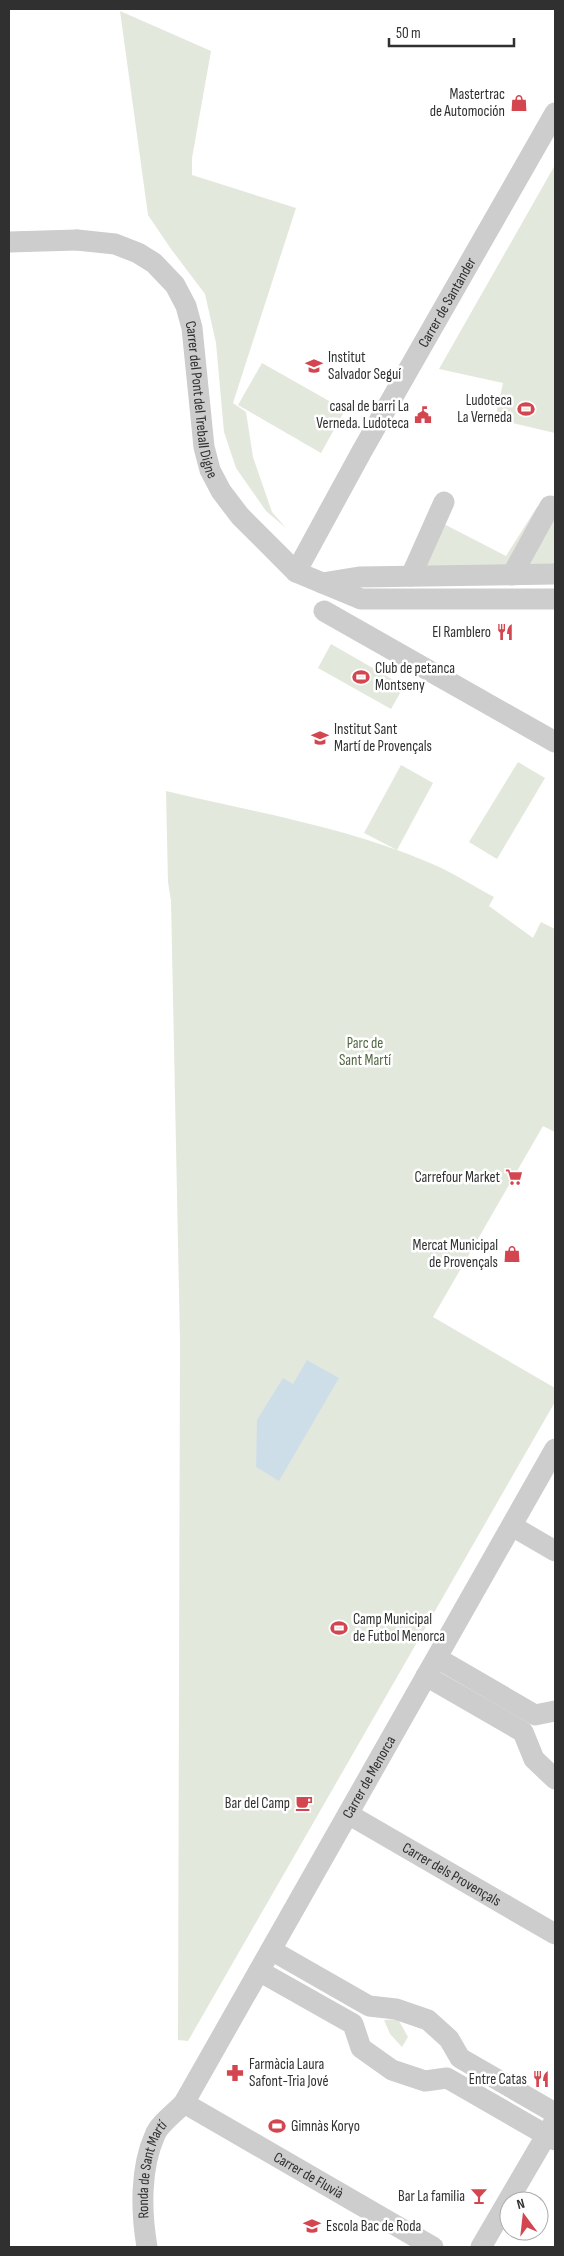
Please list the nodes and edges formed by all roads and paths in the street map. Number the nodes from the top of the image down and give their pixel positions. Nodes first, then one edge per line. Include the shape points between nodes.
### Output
1 (555, 113) edge
2 (9, 242) edge
3 (444, 502) dead end
4 (550, 506) dead end
5 (296, 572) junction
6 (555, 574) edge
7 (512, 575) junction
8 (411, 576) junction
9 (322, 583) junction
10 (555, 599) edge
11 (324, 611) dead end
12 (555, 742) edge
13 (555, 1449) edge
14 (512, 1526) junction
15 (555, 1551) edge
16 (431, 1667) junction
17 (555, 1710) edge
18 (555, 1779) edge
19 (348, 1814) junction
20 (555, 1934) edge
21 (271, 1950) junction
22 (259, 1970) junction
23 (184, 2103) junction
24 (555, 2113) edge
25 (552, 2131) edge
26 (147, 2247) edge
27 (433, 2247) edge
28 (481, 2247) edge

1 - 5 street, Carrer de Santander via 375,426
2 - 5 street, Carrer del Pont del Treball Digne, bridge via 104,242 126,247 154,263 168,276 186,306 192,328 203,439 210,470 240,516
3 - 8 street
4 - 7 street
5 - 9 street, Carrer del Pont del Treball Digne
6 - 7 street
7 - 8 street
8 - 9 street via 359,577
9 - 10 street, Carrer del Pont del Treball Digne via 361,599
11 - 12 street
13 - 14 street, Carrer de Menorca
14 - 15 street
14 - 16 street, Carrer de Menorca
16 - 17 street via 535,1715
16 - 18 street via 523,1732 534,1759
16 - 19 street, Carrer de Menorca
19 - 20 street, Carrer dels Provençals
19 - 21 street, Carrer de Menorca
21 - 22 street, Carrer de Menorca
21 - 24 street via 369,2006 396,2009 428,2020 449,2039 460,2058
22 - 23 street, Carrer de Menorca
22 - 25 street via 353,2024 361,2048 392,2070 425,2081 447,2078
23 - 26 street, Ronda de Sant Martí via 155,2133 147,2164 144,2228
23 - 27 street, Carrer de Fluvià
25 - 28 street

